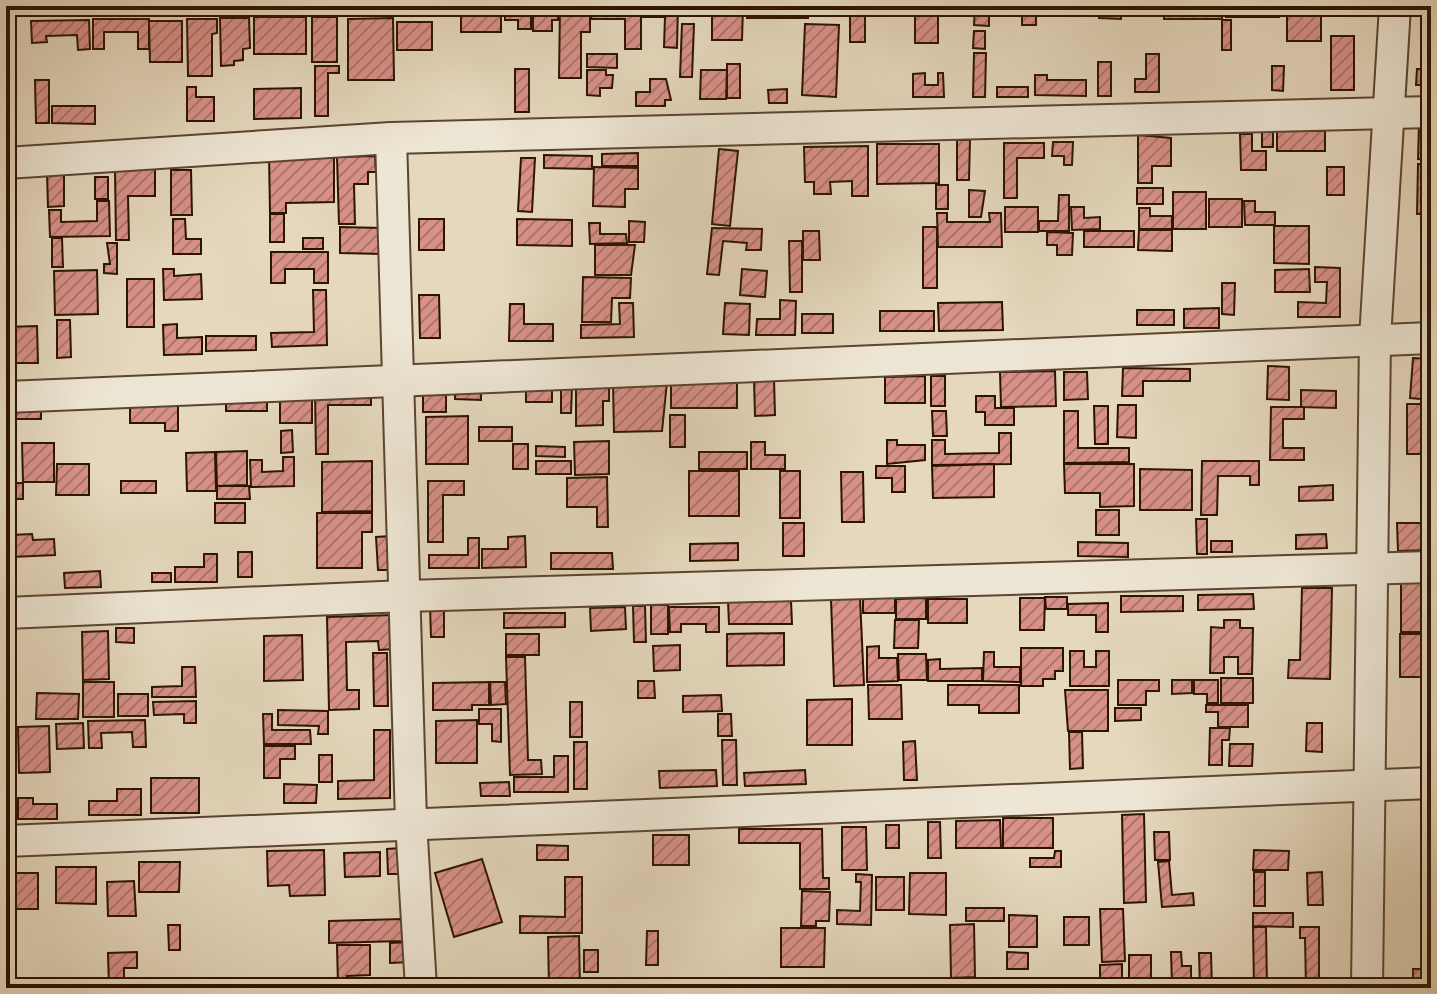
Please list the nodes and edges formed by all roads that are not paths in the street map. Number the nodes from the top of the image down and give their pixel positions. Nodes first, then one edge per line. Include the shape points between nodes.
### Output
1 (1395, 6) edge
2 (1431, 112) edge
3 (1390, 113) junction
4 (391, 138) junction
5 (6, 163) edge
6 (1431, 338) edge
7 (1375, 339) junction
8 (398, 379) junction
9 (6, 397) edge
10 (1431, 567) edge
11 (1373, 570) junction
12 (405, 596) junction
13 (6, 613) edge
14 (1431, 783) edge
15 (1370, 786) junction
16 (411, 822) junction
17 (6, 841) edge
18 (421, 988) edge
19 (1367, 988) edge

1 - 3 street
2 - 3 street
3 - 4 street
3 - 7 street
4 - 5 street
4 - 8 street
6 - 7 street
7 - 8 street
7 - 11 street
8 - 9 street
8 - 12 street
10 - 11 street
11 - 12 street
11 - 15 street
12 - 13 street
12 - 16 street
14 - 15 street
15 - 16 street
15 - 19 street
16 - 17 street
16 - 18 street

